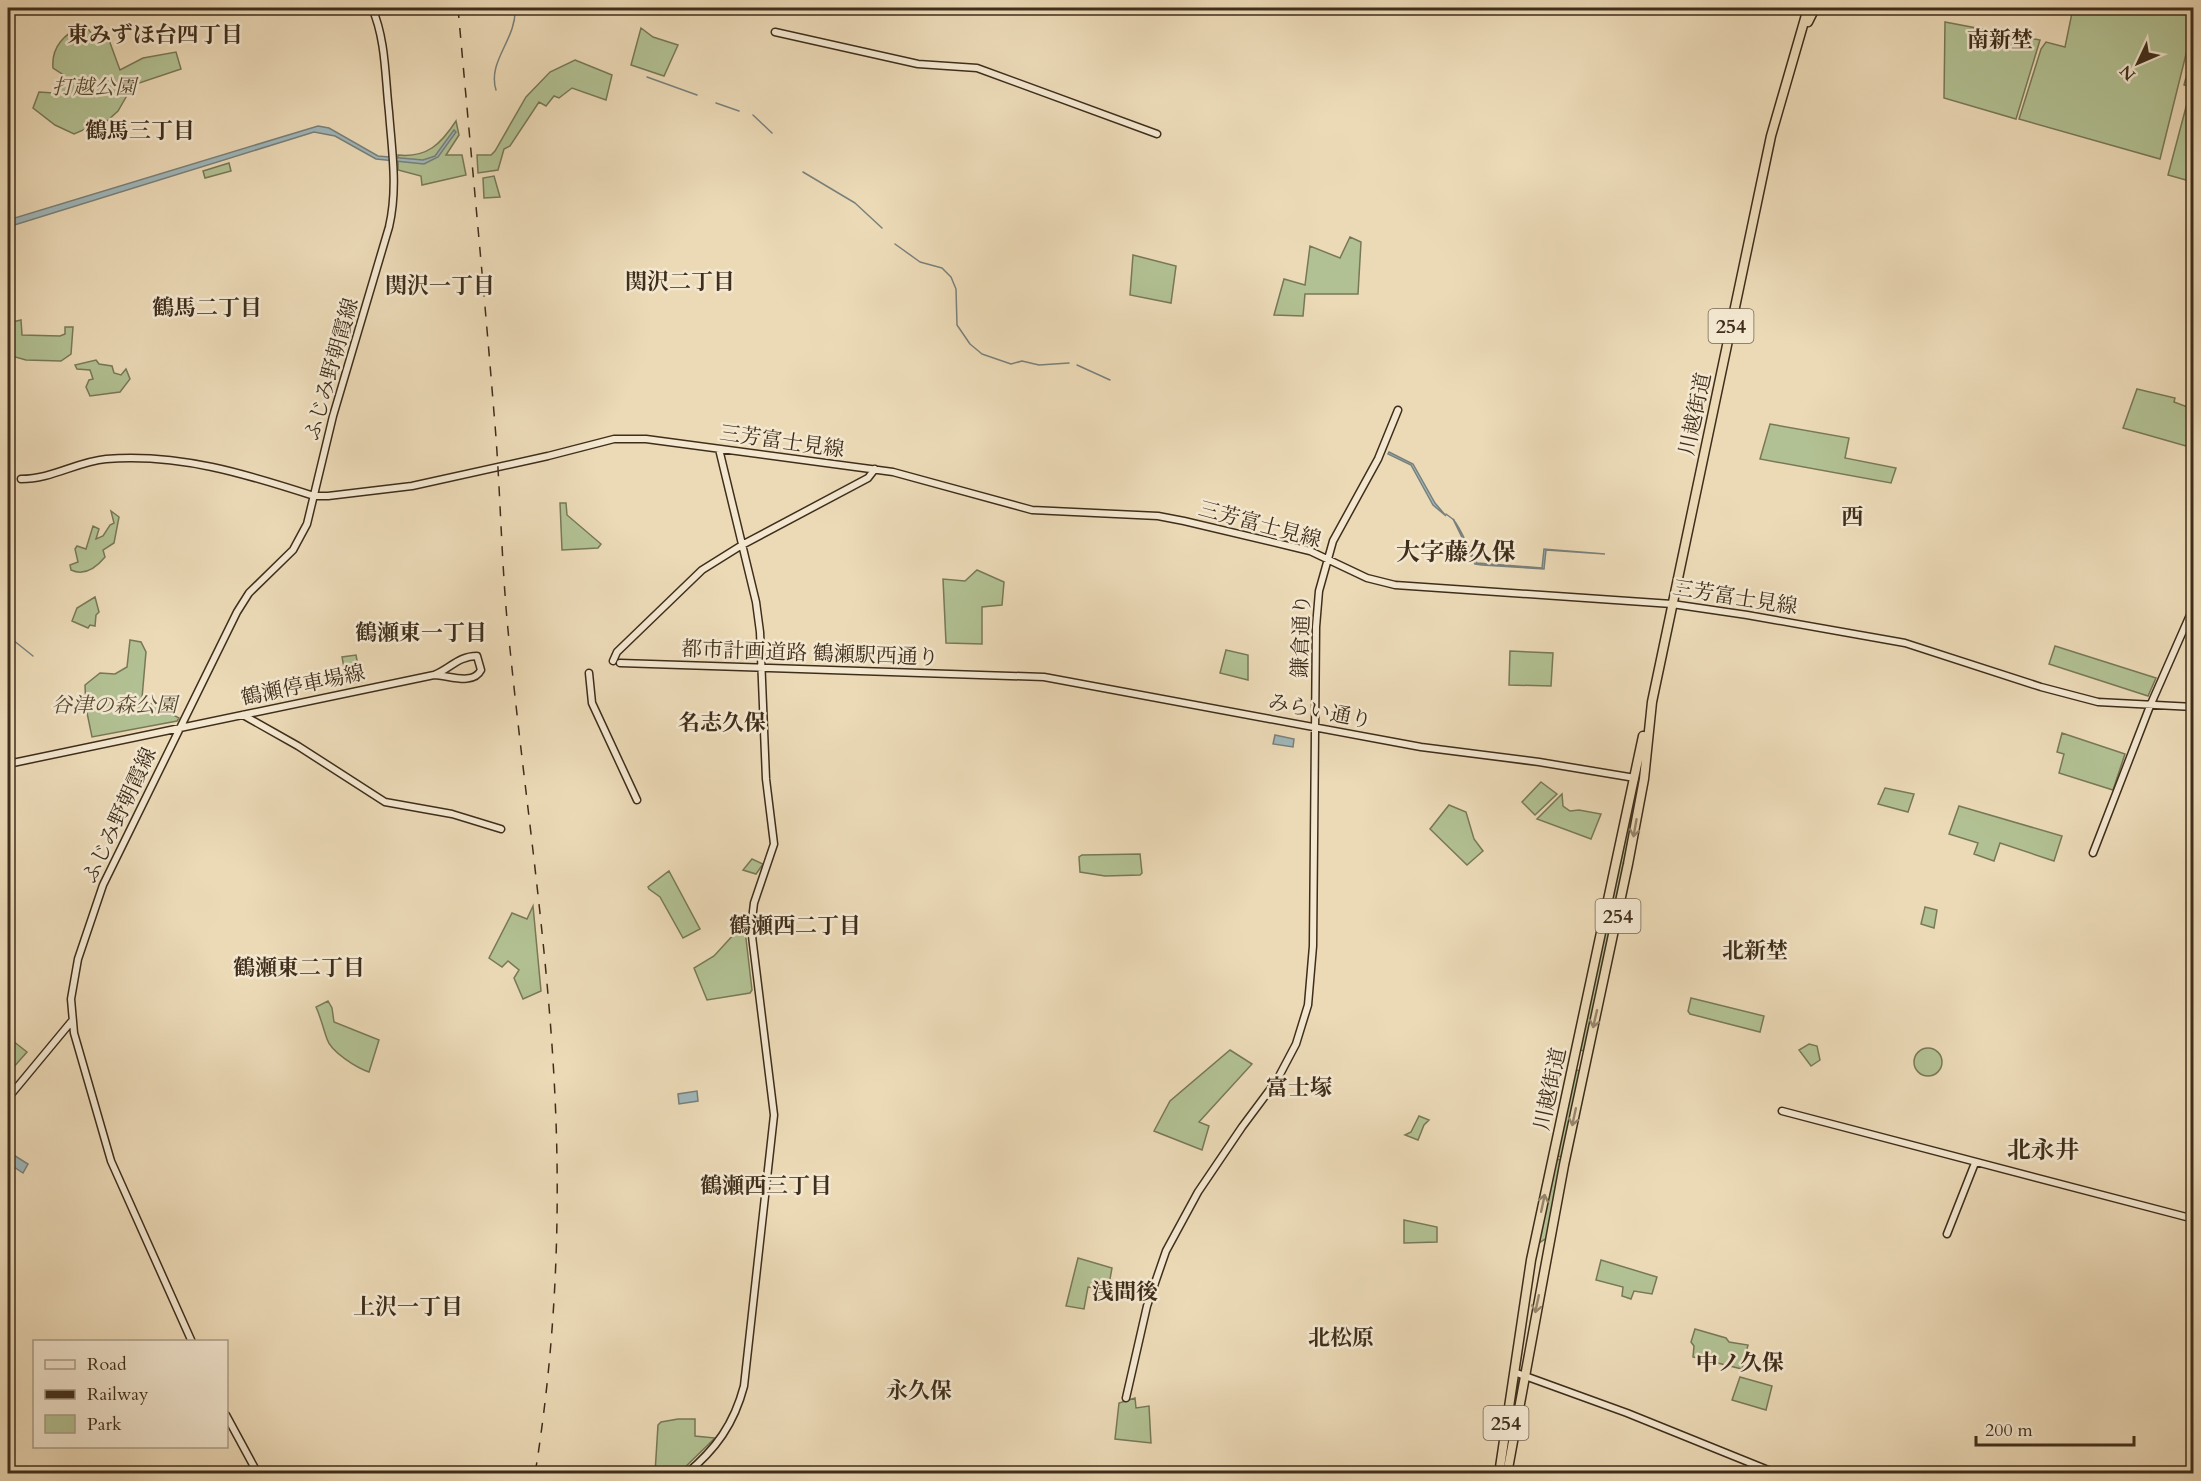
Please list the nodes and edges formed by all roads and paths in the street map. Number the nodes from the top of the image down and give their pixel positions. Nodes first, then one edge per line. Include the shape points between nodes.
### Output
1 (372, 8) edge
2 (1808, 8) edge
3 (1815, 8) edge
4 (775, 32) dead end
5 (1796, 50) junction
6 (1157, 134) dead end
7 (1398, 410) dead end
8 (719, 449) junction
9 (875, 469) junction
10 (21, 479) dead end
11 (314, 496) junction
12 (742, 545) junction
13 (1326, 558) junction
14 (1672, 604) junction
15 (2193, 606) edge
16 (761, 668) junction
17 (589, 674) dead end
18 (1000, 674) joint
19 (434, 675) junction
20 (2150, 706) junction
21 (2193, 707) edge
22 (243, 715) junction
23 (1649, 716) junction
24 (180, 728) junction
25 (1316, 728) junction
26 (8, 764) edge
27 (1635, 778) junction
28 (637, 800) dead end
29 (501, 829) dead end
30 (2093, 853) dead end
31 (71, 1022) junction
32 (8, 1098) edge
33 (1782, 1111) dead end
34 (1975, 1163) junction
35 (2193, 1219) edge
36 (1947, 1234) dead end
37 (192, 1340) edge
38 (1514, 1372) junction
39 (1525, 1377) junction
40 (1126, 1398) dead end
41 (228, 1419) edge
42 (258, 1473) edge
43 (686, 1473) edge
44 (1499, 1473) edge
45 (1507, 1473) edge
46 (1778, 1473) edge

1 - 11 street, ふじみ野朝霞線 via 381,36 395,196
2 - 5 highway, 川越街道 / 254
3 - 5 highway, 川越街道 / 254
4 - 6 street via 918,64 976,68
5 - 14 highway, 川越街道 / 254 via 1773,128
7 - 13 street, 鎌倉通り via 1383,449
8 - 9 street, 三芳富士見線
8 - 11 street, 三芳富士見線 via 646,439 614,439 412,486
8 - 12 street
9 - 12 street via 868,478
9 - 13 street, 三芳富士見線 via 918,477 1032,510 1172,518 1304,549
10 - 11 street via 42,479 107,459 192,462
11 - 24 street, ふじみ野朝霞線 via 298,542 244,600
12 - 16 street via 756,602
12 - 16 street, 都市計画道路 鶴瀬駅西通り via 685,584 617,652 617,662
13 - 14 street, 三芳富士見線 via 1367,578 1395,585
13 - 25 street, 鎌倉通り via 1316,612
14 - 20 street, 三芳富士見線 via 1920,646 2075,697
14 - 23 highway, 川越街道 / 254
15 - 20 street
16 - 18 street, 都市計画道路 鶴瀬駅西通り
16 - 43 street via 766,779 774,844 754,903 751,928 773,1094 773,1128 744,1386 729,1427 713,1449
17 - 28 street via 592,703
18 - 25 street, みらい通り via 1083,682
19 - 19 street via 455,660 475,656 480,661 481,672 476,676 457,679
19 - 22 street, 鶴瀬停車場線
20 - 21 street, 三芳富士見線
20 - 30 street
22 - 24 street, 鶴瀬停車場線
22 - 29 street via 385,802 452,814
23 - 27 highway, 川越街道 / 254
23 -> 39 highway, 川越街道 / 254 via 1644,779 1565,1159
24 - 26 street
24 - 31 street, ふじみ野朝霞線 via 96,904 74,976
25 - 27 street, みらい通り
25 - 40 street, 鎌倉通り via 1312,964 1303,1025 1280,1076 1198,1192 1166,1251 1147,1306
38 -> 27 highway, 川越街道 / 254 via 1531,1260
31 - 32 street
31 - 37 street, ふじみ野朝霞線 via 111,1161
33 - 34 street
34 - 35 street
34 - 36 street
38 - 39 street
38 - 44 highway, 川越街道 / 254
39 - 45 highway, 川越街道 / 254
39 - 46 street
41 - 42 street

